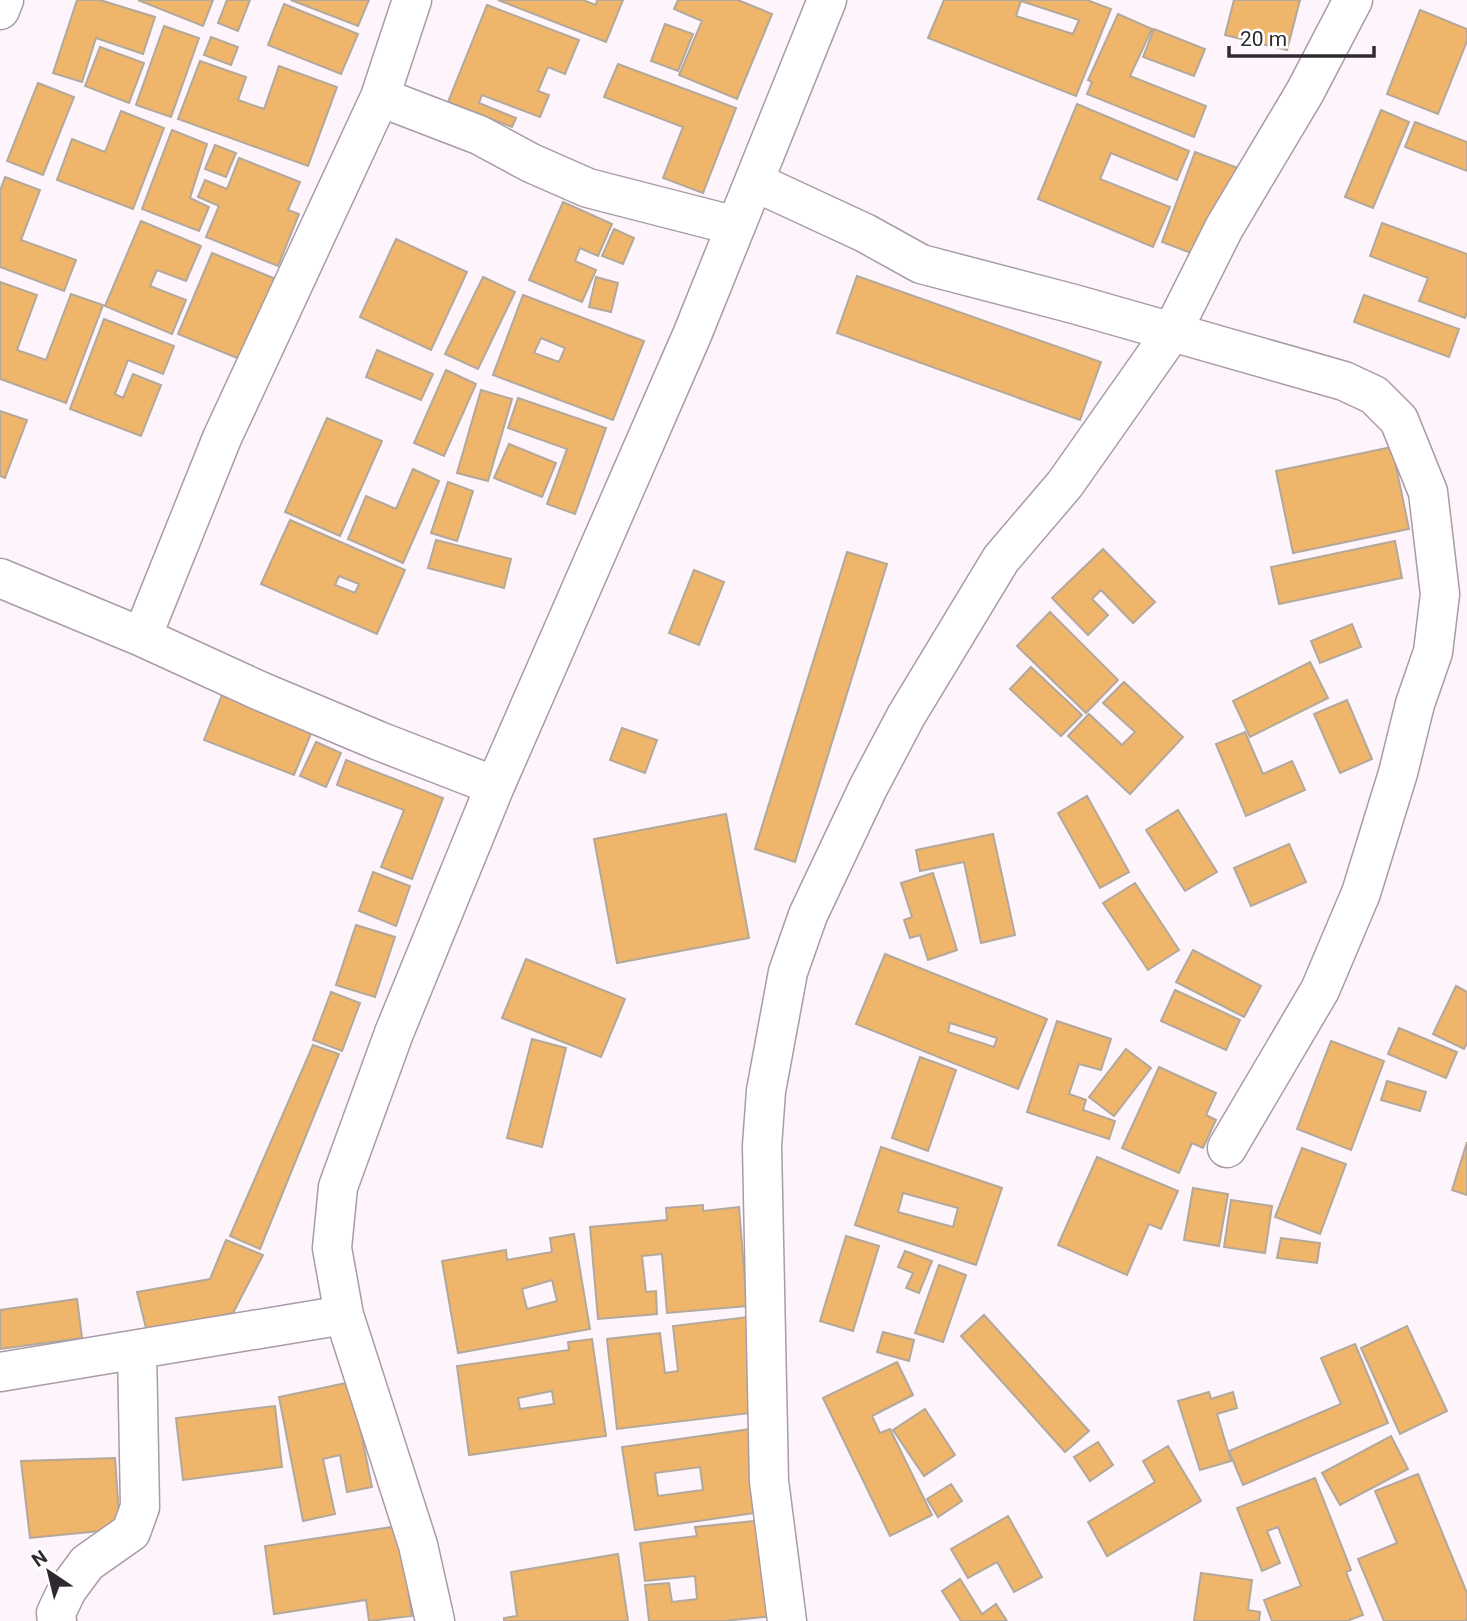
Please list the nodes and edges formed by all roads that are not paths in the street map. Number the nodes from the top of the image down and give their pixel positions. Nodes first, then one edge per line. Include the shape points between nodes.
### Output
1 (4, 0) edge
2 (412, 0) edge
3 (827, 0) edge
4 (1353, 0) edge
5 (0, 10) edge
6 (380, 97) junction
7 (755, 182) junction
8 (737, 226) junction
9 (1172, 332) junction
10 (0, 578) edge
11 (142, 637) junction
12 (495, 786) junction
13 (1227, 1148) dead end
14 (344, 1315) junction
15 (136, 1350) junction
16 (0, 1372) edge
17 (57, 1621) edge
18 (435, 1621) edge
19 (787, 1621) edge

1 - 5 street
2 - 6 street
3 - 7 street
4 - 9 street via 1305,92 1224,228
6 - 8 street via 479,135 589,188
6 - 11 street via 222,438
7 - 8 street
7 - 9 street via 921,264
8 - 12 street
9 - 13 street via 1344,381 1374,395 1399,420 1428,492 1440,594 1433,652 1361,893 1320,990
9 - 19 street via 1065,484 1001,559 952,638 868,788 808,915 789,972 766,1091 762,1146 769,1480
10 - 11 street
11 - 12 street via 272,696
12 - 14 street via 394,1033 338,1187 332,1248
14 - 15 street
14 - 18 street via 418,1545
15 - 16 street
15 - 17 street via 140,1507 131,1532 87,1563 56,1613

